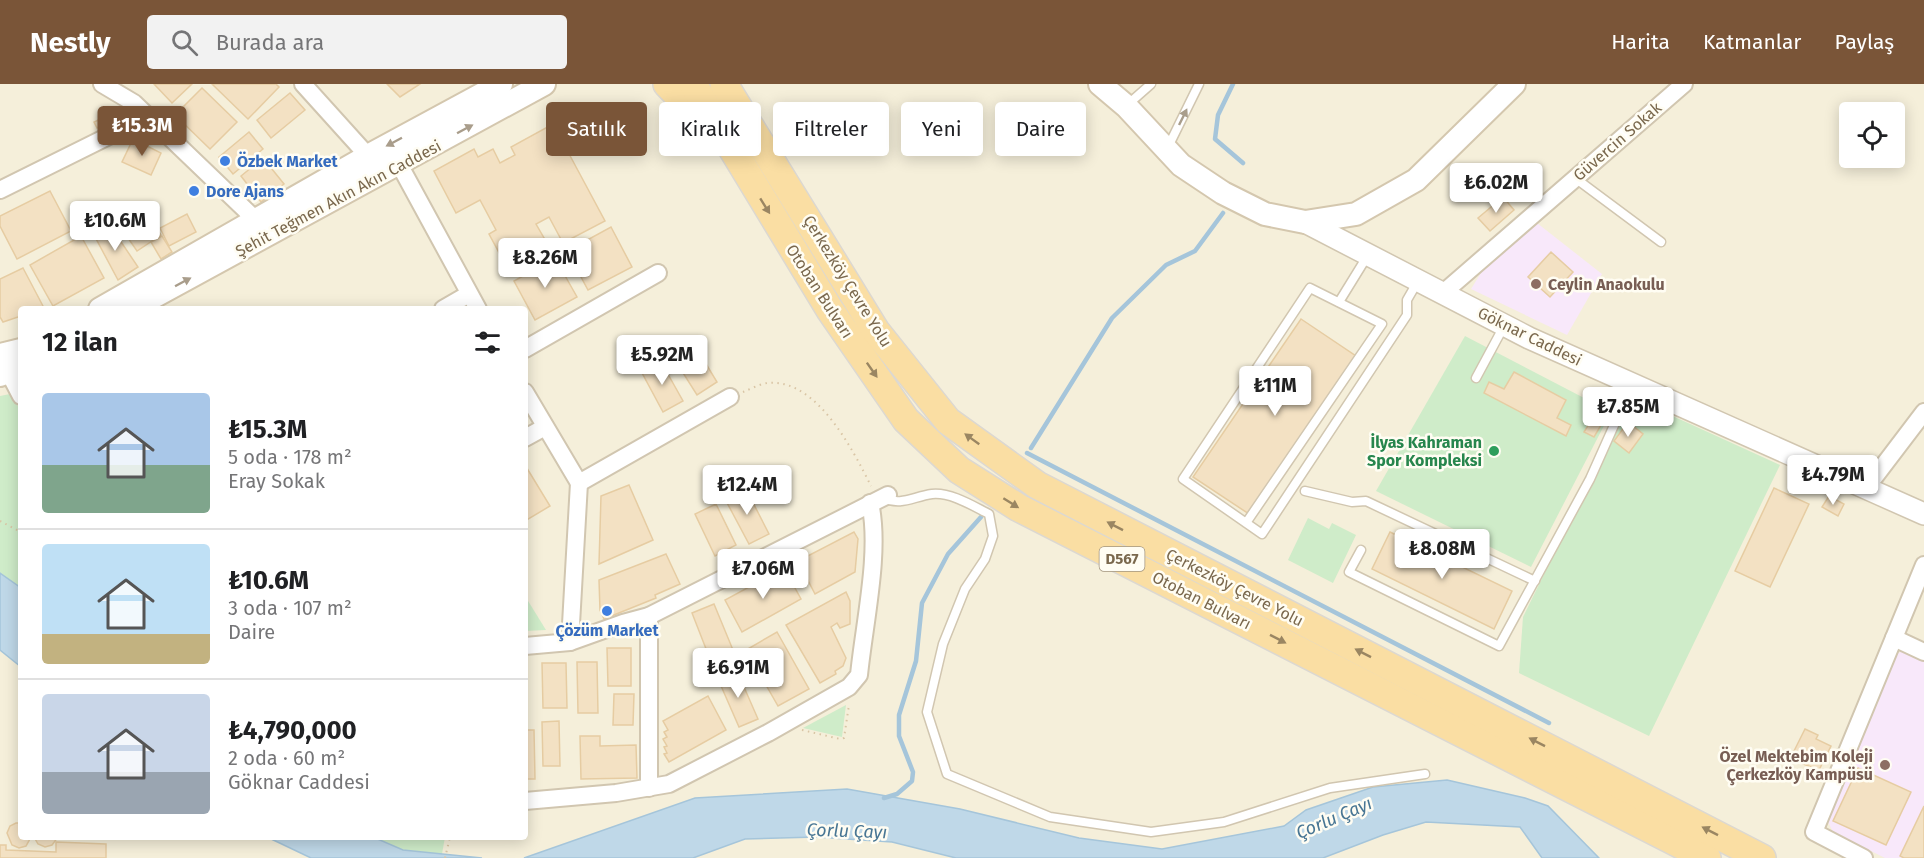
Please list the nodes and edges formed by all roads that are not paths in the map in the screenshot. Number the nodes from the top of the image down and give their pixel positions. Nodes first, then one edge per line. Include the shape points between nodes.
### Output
1 (303, 84) edge
2 (501, 84) edge
3 (544, 84) edge
4 (667, 84) edge
5 (693, 84) edge
6 (724, 84) edge
7 (749, 84) edge
8 (1100, 84) edge
9 (1151, 84) edge
10 (1200, 84) edge
11 (1514, 84) edge
12 (1684, 84) edge
13 (112, 86) edge
14 (477, 90) edge
15 (1126, 106) junction
16 (149, 116) junction
17 (766, 148) junction
18 (1167, 150) junction
19 (368, 156) junction
20 (399, 164) junction
21 (742, 169) junction
22 (1575, 177) junction
23 (0, 190) edge
24 (257, 221) junction
25 (1305, 222) junction
26 (1661, 242) dead end
27 (1368, 255) junction
28 (658, 273) dead end
29 (1418, 280) junction
30 (1443, 293) junction
31 (469, 294) junction
32 (1339, 302) junction
33 (105, 306) edge
34 (140, 306) edge
35 (448, 306) edge
36 (476, 306) edge
37 (1504, 325) junction
38 (528, 347) edge
39 (18, 354) edge
40 (8, 368) edge
41 (1476, 378) dead end
42 (1632, 384) junction
43 (18, 390) edge
44 (528, 397) edge
45 (730, 397) road end
46 (1924, 412) edge
47 (545, 427) junction
48 (528, 436) edge
49 (579, 483) junction
50 (1867, 487) junction
51 (1305, 491) dead end
52 (879, 499) junction
53 (1924, 514) edge
54 (1246, 523) junction
55 (1361, 550) dead end
56 (1924, 565) edge
57 (1534, 581) junction
58 (649, 616) junction
59 (1894, 638) junction
60 (570, 642) junction
61 (528, 646) edge
62 (1924, 652) edge
63 (1425, 774) dead end
64 (649, 788) junction
65 (528, 801) edge
66 (1707, 858) edge
67 (1762, 858) edge
68 (1864, 858) edge

1 - 19 street
2 - 14 main road, Şehit Teğmen Akın Akın Caddesi
20 -> 3 main road, Şehit Teğmen Akın Akın Caddesi
4 - 21 highway
5 - 21 highway, Otoban Bulvarı / D567
6 - 17 highway, Çerkezköy Çevre Yolu / D567
7 - 17 highway
8 - 15 main road
9 - 15 lane
18 -> 10 lane
11 - 25 main road via 1416,180 1356,213
12 - 22 street, Güvercin Sokak
13 - 16 street
14 -> 19 main road, Şehit Teğmen Akın Akın Caddesi
15 - 18 main road
16 - 23 street
16 - 24 street
67 -> 17 highway, Çerkezköy Çevre Yolu / D567 via 1037,485 948,421 876,331
18 - 25 main road via 1181,165 1240,202 1265,214
19 - 24 main road, Şehit Teğmen Akın Akın Caddesi
20 - 31 street
34 -> 20 main road, Şehit Teğmen Akın Akın Caddesi
21 -> 66 highway, Otoban Bulvarı / D567 via 830,310 906,420 959,470 1019,508
22 - 26 lane
22 - 30 street, Güvercin Sokak
24 - 33 main road, Şehit Teğmen Akın Akın Caddesi
25 - 27 street, Göknar Caddesi
27 - 29 street, Göknar Caddesi
27 - 32 lane
28 - 38 street
29 - 30 street, Göknar Caddesi
29 - 54 lane via 1407,300 1407,315 1262,534
30 - 37 street, Göknar Caddesi
31 - 35 street
31 - 36 street
32 - 54 lane via 1382,324
32 - 54 lane via 1310,288 1183,479
37 - 41 lane
37 - 42 street, Göknar Caddesi
39 - 40 main road
40 - 43 street
42 - 50 street, Göknar Caddesi
42 - 57 lane via 1590,479
44 - 47 street
45 - 49 street
46 - 50 street
47 - 48 street
47 - 49 street
49 - 60 street
50 - 53 street, Göknar Caddesi
51 - 57 lane via 1352,502 1366,501
52 - 58 street
52 - 63 lane via 895,503 934,494 964,501 989,514 993,536 943,644 927,712 947,774 1050,817 1151,832 1224,822 1330,788
52 - 64 street via 859,675 849,687 768,733 669,784
55 - 57 lane via 1349,572 1499,646
56 - 59 street
58 - 60 street
58 - 64 street
59 - 62 street
59 - 68 street via 1814,832
60 - 61 street
64 - 65 street

